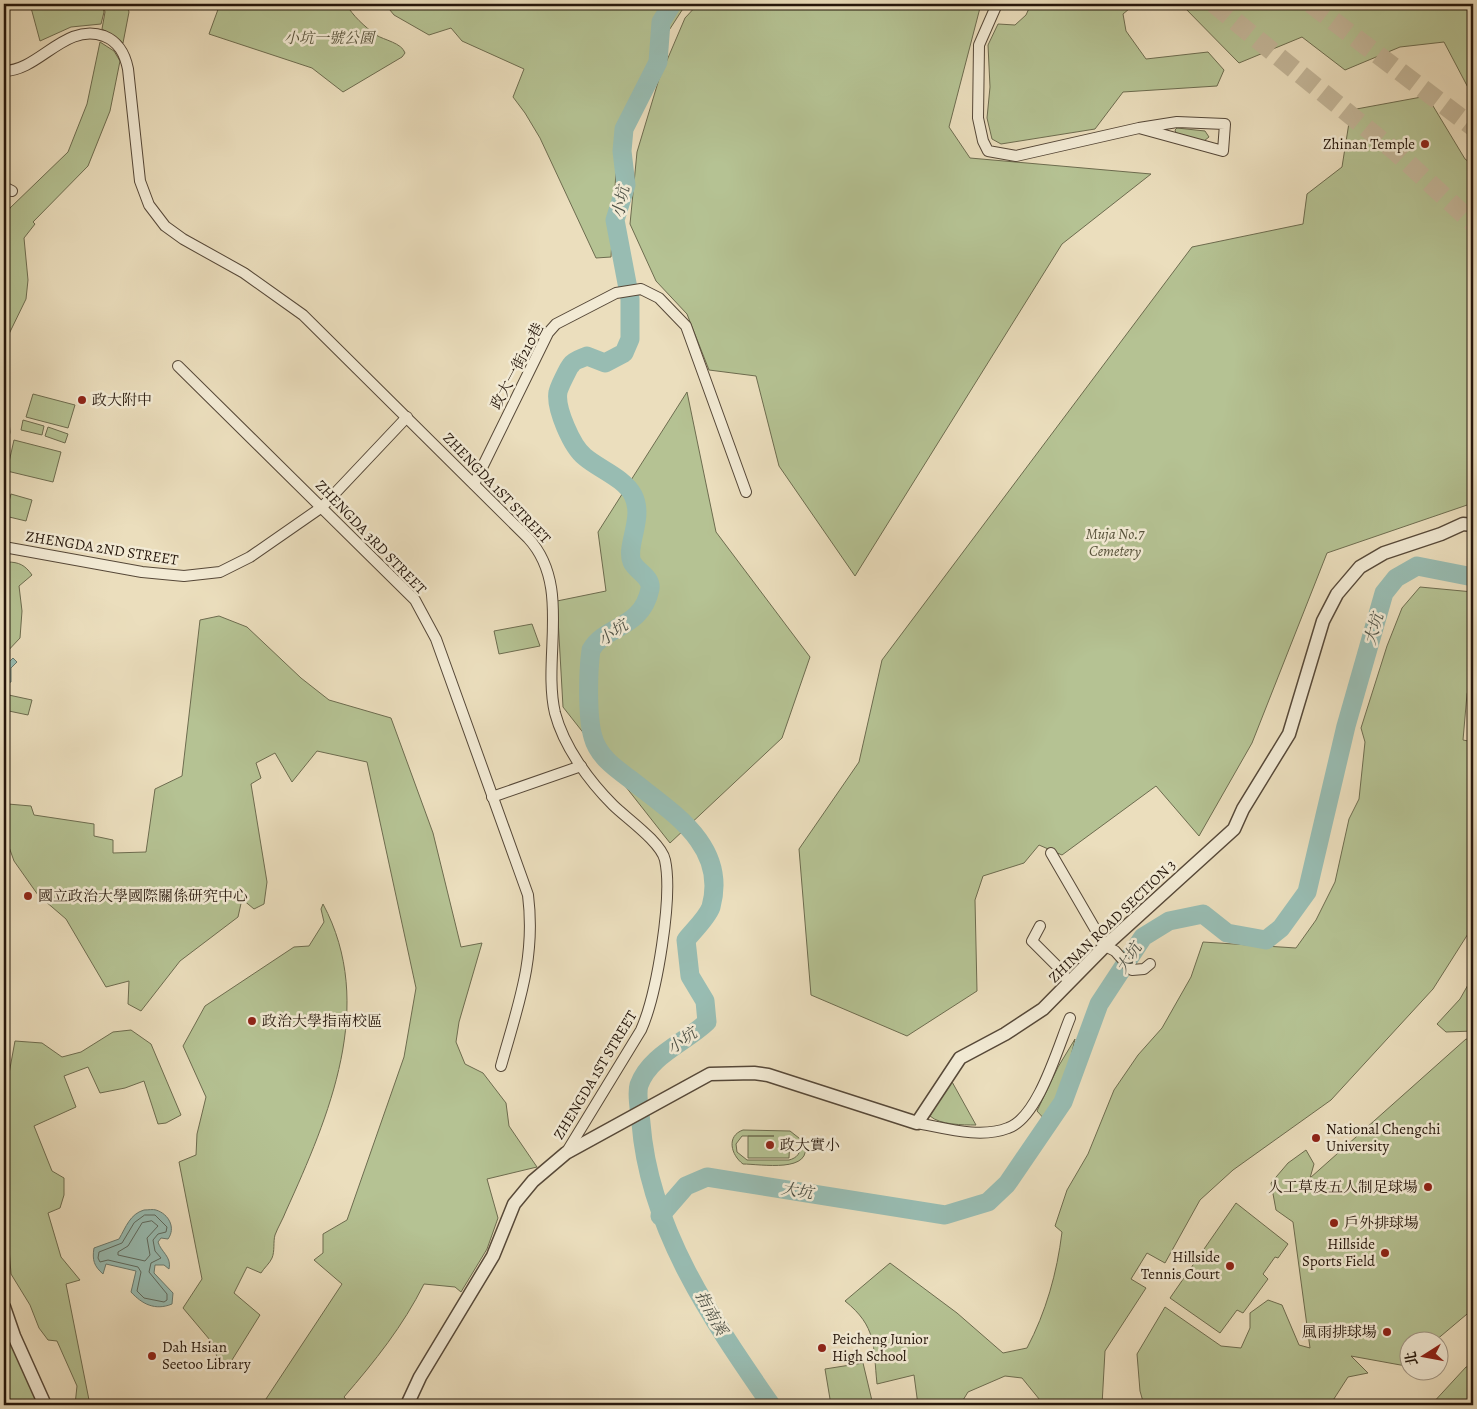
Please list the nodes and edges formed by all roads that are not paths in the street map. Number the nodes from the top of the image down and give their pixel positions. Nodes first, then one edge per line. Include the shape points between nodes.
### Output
1 (997, 4) edge
2 (4, 71) edge
3 (1139, 128) junction
4 (178, 366) dead end
5 (407, 417) junction
6 (474, 484) junction
7 (746, 492) dead end
8 (322, 507) junction
9 (1473, 525) edge
10 (4, 547) edge
11 (581, 766) junction
12 (492, 797) junction
13 (1051, 853) dead end
14 (1040, 926) dead end
15 (1110, 949) junction
16 (1150, 964) dead end
17 (1069, 983) junction
18 (1070, 1018) dead end
19 (501, 1066) dead end
20 (917, 1123) junction
21 (566, 1152) junction
22 (4, 1307) edge
23 (45, 1405) edge
24 (407, 1405) edge

1 - 3 street via 979,45 978,118 982,142 988,151 1016,156
2 - 5 street, ZHENGDA 1ST STREET via 17,68 80,35 99,35 114,42 126,58 138,175 153,212 172,231 244,273 303,315
3 - 3 street via 1176,138 1223,151 1226,124 1177,122
4 - 8 street, ZHENGDA 3RD STREET
5 - 6 street, ZHENGDA 1ST STREET
5 - 8 street, ZHENGDA 2ND STREET
6 - 7 street, 政大一街210巷 via 548,333 556,324 616,293 635,288 660,298 686,326
6 - 11 street, ZHENGDA 1ST STREET via 537,548 546,562 551,593 555,713
8 - 10 street, ZHENGDA 2ND STREET via 250,558 220,572 201,575 142,572
8 - 12 street, ZHENGDA 3RD STREET via 415,600 436,639
9 - 15 street, ZHINAN ROAD SECTION 3 via 1463,524 1384,553 1360,567 1337,594 1323,620 1289,734 1243,809 1234,830
11 - 12 street
11 - 21 street, ZHENGDA 1ST STREET via 612,804 664,856 669,880 657,979 649,1012
12 - 19 street, ZHENGDA 3RD STREET via 528,894 531,924 525,978
13 - 15 street
14 - 17 street via 1032,940
15 - 16 street via 1132,970
15 - 17 street, ZHINAN ROAD SECTION 3
17 - 20 street, ZHINAN ROAD SECTION 3 via 1028,1020 960,1058
18 - 20 street via 1033,1107 1017,1124 1005,1129 973,1132
20 - 21 street via 754,1073 710,1074
21 - 24 street via 532,1181 514,1204 493,1256 420,1377
22 - 23 street

